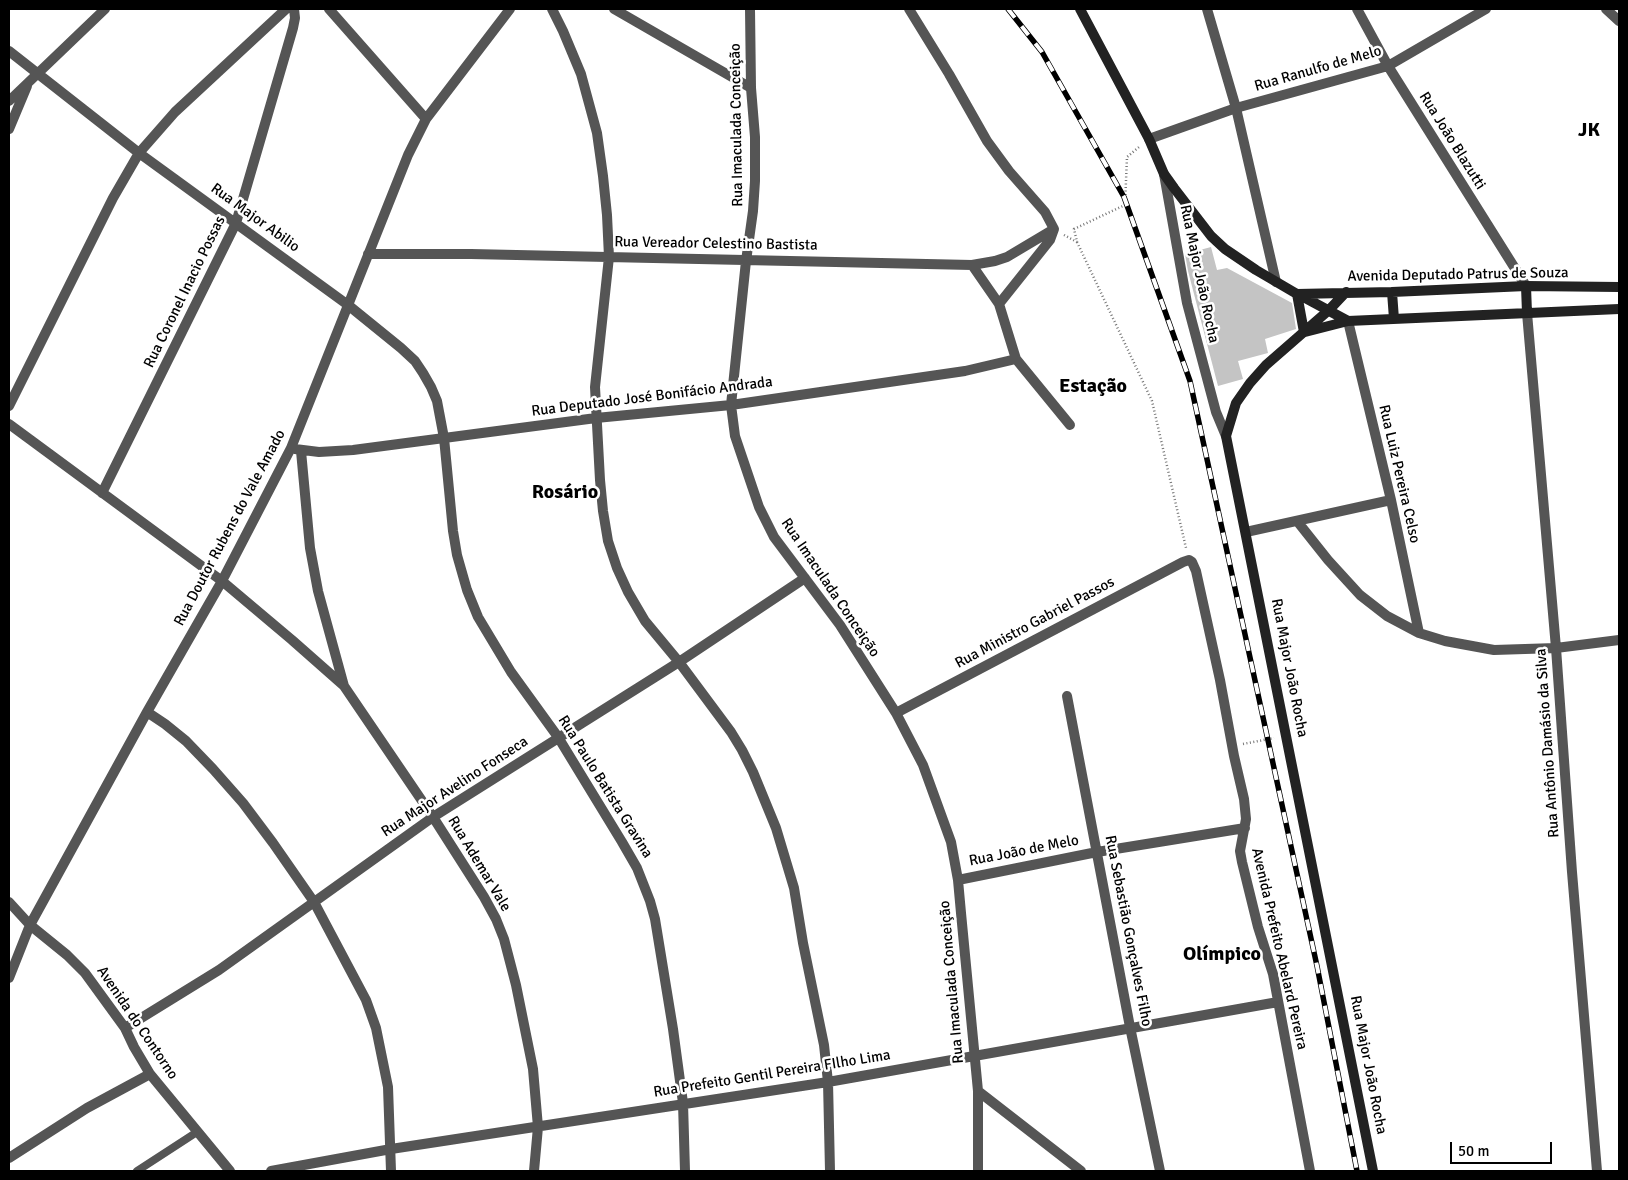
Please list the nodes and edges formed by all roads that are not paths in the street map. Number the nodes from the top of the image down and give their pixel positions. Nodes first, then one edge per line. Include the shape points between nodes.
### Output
1 (105, 9) edge
2 (286, 9) edge
3 (294, 9) edge
4 (328, 9) edge
5 (510, 9) edge
6 (552, 9) edge
7 (614, 9) edge
8 (750, 9) edge
9 (909, 9) edge
10 (1080, 9) edge
11 (1207, 9) edge
12 (1357, 9) edge
13 (1486, 9) edge
14 (1606, 9) edge
15 (1619, 21) edge
16 (9, 51) edge
17 (1388, 66) junction
18 (37, 73) junction
19 (29, 81) junction
20 (750, 88) junction
21 (9, 101) edge
22 (1236, 108) junction
23 (426, 119) junction
24 (9, 129) edge
25 (1149, 139) junction
26 (139, 152) junction
27 (1164, 174) junction
28 (236, 223) junction
29 (1054, 229) junction
30 (368, 254) junction
31 (609, 256) junction
32 (746, 260) junction
33 (972, 265) junction
34 (1276, 282) junction
35 (1526, 286) junction
36 (1619, 287) edge
37 (1346, 292) junction
38 (1392, 292) junction
39 (1297, 294) junction
40 (999, 304) junction
41 (348, 305) junction
42 (1619, 309) edge
43 (1329, 310) junction
44 (1527, 313) junction
45 (1394, 319) junction
46 (1348, 321) junction
47 (1304, 332) junction
48 (1016, 359) junction
49 (731, 405) junction
50 (9, 406) edge
51 (596, 418) junction
52 (9, 424) edge
53 (1070, 425) dead end
54 (1226, 436) junction
55 (444, 438) junction
56 (296, 449) junction
57 (102, 493) junction
58 (1391, 500) junction
59 (1297, 521) junction
60 (1246, 532) junction
61 (1189, 560) joint
62 (805, 578) junction
63 (222, 581) junction
64 (1419, 633) junction
65 (1619, 640) edge
66 (1556, 648) junction
67 (679, 662) junction
68 (344, 686) junction
69 (1068, 696) dead end
70 (147, 712) junction
71 (896, 713) junction
72 (558, 737) junction
73 (433, 817) junction
74 (1245, 828) junction
75 (1097, 852) junction
76 (958, 880) junction
77 (9, 902) edge
78 (314, 902) junction
79 (30, 925) junction
80 (9, 978) edge
81 (1278, 1002) junction
82 (1130, 1027) junction
83 (124, 1028) junction
84 (975, 1057) junction
85 (150, 1074) junction
86 (828, 1082) junction
87 (978, 1092) junction
88 (683, 1103) junction
89 (538, 1127) junction
90 (197, 1132) junction
91 (391, 1149) junction
92 (9, 1158) edge
93 (137, 1171) edge
94 (230, 1171) edge
95 (271, 1171) edge
96 (391, 1171) edge
97 (534, 1171) edge
98 (685, 1171) edge
99 (830, 1171) edge
100 (978, 1171) edge
101 (1081, 1171) edge
102 (1160, 1171) edge
103 (1310, 1171) edge
104 (1374, 1171) edge
105 (1597, 1171) edge

1 - 18 street
2 - 26 street via 175,112
3 - 28 street, Rua Coronel Inacio Possas via 293,28
4 - 23 street
5 - 23 street, Rua Doutor Rubens do Vale Amado
6 - 31 street via 581,74 597,133
7 - 20 street
8 - 20 street, Rua Imaculada Conceição
9 - 29 street via 987,141 1045,212
10 - 25 main road, Rua Major João Rocha
11 - 22 street
12 - 17 street, Rua João Blazutti
13 - 17 street, Rua Ranulfo de Melo
14 - 15 street
16 - 18 street, Rua Major Abilio
17 - 22 street, Rua Ranulfo de Melo
17 - 35 street, Rua João Blazutti
18 - 19 street
18 - 26 street, Rua Major Abilio
19 - 21 street
19 - 24 street
20 - 32 street, Rua Imaculada Conceição via 755,181
22 - 25 street, Rua Ranulfo de Melo
22 - 34 street
23 - 30 street, Rua Doutor Rubens do Vale Amado
25 - 27 main road, Rua Major João Rocha
26 - 28 street, Rua Major Abilio
26 - 50 street
27 - 34 main road, Rua Major João Rocha via 1200,222 1226,249
27 - 54 street, Rua Major João Rocha via 1187,303 1216,412
28 - 41 street, Rua Major Abilio
28 - 57 street, Rua Coronel Inacio Possas
29 - 33 street, Rua Vereador Celestino Bastista via 1007,257
29 - 40 street via 1050,240
30 - 31 street, Rua Vereador Celestino Bastista
30 - 41 street, Rua Doutor Rubens do Vale Amado
31 - 32 street, Rua Vereador Celestino Bastista
31 - 51 street via 595,387
32 - 33 street, Rua Vereador Celestino Bastista
32 - 49 street, Rua Imaculada Conceição
33 - 40 street
34 - 39 main road, Rua Major João Rocha
35 - 36 main road, Avenida Deputado Patrus de Souza
35 - 38 main road, Avenida Deputado Patrus de Souza
35 - 44 main road
37 - 38 main road, Avenida Deputado Patrus de Souza
37 - 39 main road, Avenida Deputado Patrus de Souza
37 - 43 main road
38 - 45 main road
39 - 43 main road, Rua Major João Rocha
39 - 47 main road
40 - 48 street
41 - 55 street, Rua Major Abilio via 415,361 432,387
41 - 56 street, Rua Doutor Rubens do Vale Amado
42 - 44 main road
43 - 46 main road, Rua Major João Rocha
43 - 47 main road
44 - 45 main road
44 - 66 street, Rua Antônio Damásio da Silva
45 - 46 main road
46 - 47 main road
46 - 58 street, Rua Luiz Pereira Celso
47 - 54 main road via 1250,383 1236,403
48 - 49 street, Rua Deputado José Bonifácio Andrada via 964,371
48 - 53 street
49 - 51 street, Rua Deputado José Bonifácio Andrada
49 - 62 street, Rua Imaculada Conceição via 736,436 759,507 774,537
51 - 55 street, Rua Deputado José Bonifácio Andrada
51 - 67 street via 602,511 616,568 645,621
52 - 57 street
54 - 60 main road, Rua Major João Rocha
55 - 56 street, Rua Deputado José Bonifácio Andrada via 353,450
55 - 72 street, Rua Paulo Batista Gravina via 453,531 467,590 478,617 511,672
56 - 63 street, Rua Doutor Rubens do Vale Amado
56 - 68 street, Rua Ademar Vale via 318,592
57 - 63 street
58 - 59 street
58 - 64 street, Rua Luiz Pereira Celso
59 - 60 street
59 - 64 street via 1360,595 1387,616
60 - 104 main road, Rua Major João Rocha
61 - 71 street, Rua Ministro Gabriel Passos
61 - 74 street, Avenida Prefeito Abelard Pereira via 1196,571 1220,680 1244,799
62 - 67 street, Rua Major Avelino Fonseca
62 - 71 street, Rua Imaculada Conceição via 840,625
63 - 68 street
63 - 70 street, Rua Doutor Rubens do Vale Amado
64 - 66 street via 1494,650
65 - 66 street
66 - 105 street, Rua Antônio Damásio da Silva
67 - 72 street, Rua Major Avelino Fonseca
67 - 86 street via 742,750 776,828 794,888
68 - 73 street, Rua Ademar Vale
69 - 75 street, Rua Sebastião Gonçalves Filho
70 - 78 street via 186,741 243,803
70 - 79 street, Rua Doutor Rubens do Vale Amado
71 - 76 street, Rua Imaculada Conceição via 922,765 951,842
72 - 73 street, Rua Major Avelino Fonseca
72 - 88 street, Rua Paulo Batista Gravina via 637,868 650,901 672,1020
73 - 78 street, Rua Major Avelino Fonseca
73 - 89 street, Rua Ademar Vale via 484,897 504,938 533,1069
74 - 75 street, Rua João de Melo
74 - 81 street, Avenida Prefeito Abelard Pereira via 1240,850 1242,862
75 - 76 street, Rua João de Melo
75 - 82 street, Rua Sebastião Gonçalves Filho
76 - 84 street, Rua Imaculada Conceição
77 - 79 street, Avenida do Contorno
78 - 83 street, Rua Major Avelino Fonseca via 219,970
78 - 91 street via 366,1000 376,1028 388,1087
79 - 80 street, Rua Doutor Rubens do Vale Amado
79 - 83 street, Avenida do Contorno via 85,973
81 - 82 street, Rua Prefeito Gentil Pereira FIlho Lima
81 - 103 street, Avenida Prefeito Abelard Pereira
82 - 84 street, Rua Prefeito Gentil Pereira FIlho Lima
82 - 102 street, Rua Sebastião Gonçalves Filho
83 - 85 street, Avenida do Contorno
84 - 86 street, Rua Prefeito Gentil Pereira FIlho Lima
84 - 87 street, Rua Imaculada Conceição
85 - 90 street, Avenida do Contorno
85 - 92 street via 87,1108
86 - 88 street, Rua Prefeito Gentil Pereira FIlho Lima
86 - 99 street
87 - 100 street, Rua Imaculada Conceição
87 - 101 street
88 - 89 street, Rua Prefeito Gentil Pereira FIlho Lima
88 - 98 street, Rua Paulo Batista Gravina
89 - 91 street, Rua Prefeito Gentil Pereira FIlho Lima
89 - 97 street, Rua Ademar Vale
90 - 93 lane
90 - 94 street, Avenida do Contorno
91 - 95 street, Rua Prefeito Gentil Pereira FIlho Lima
91 - 96 street

